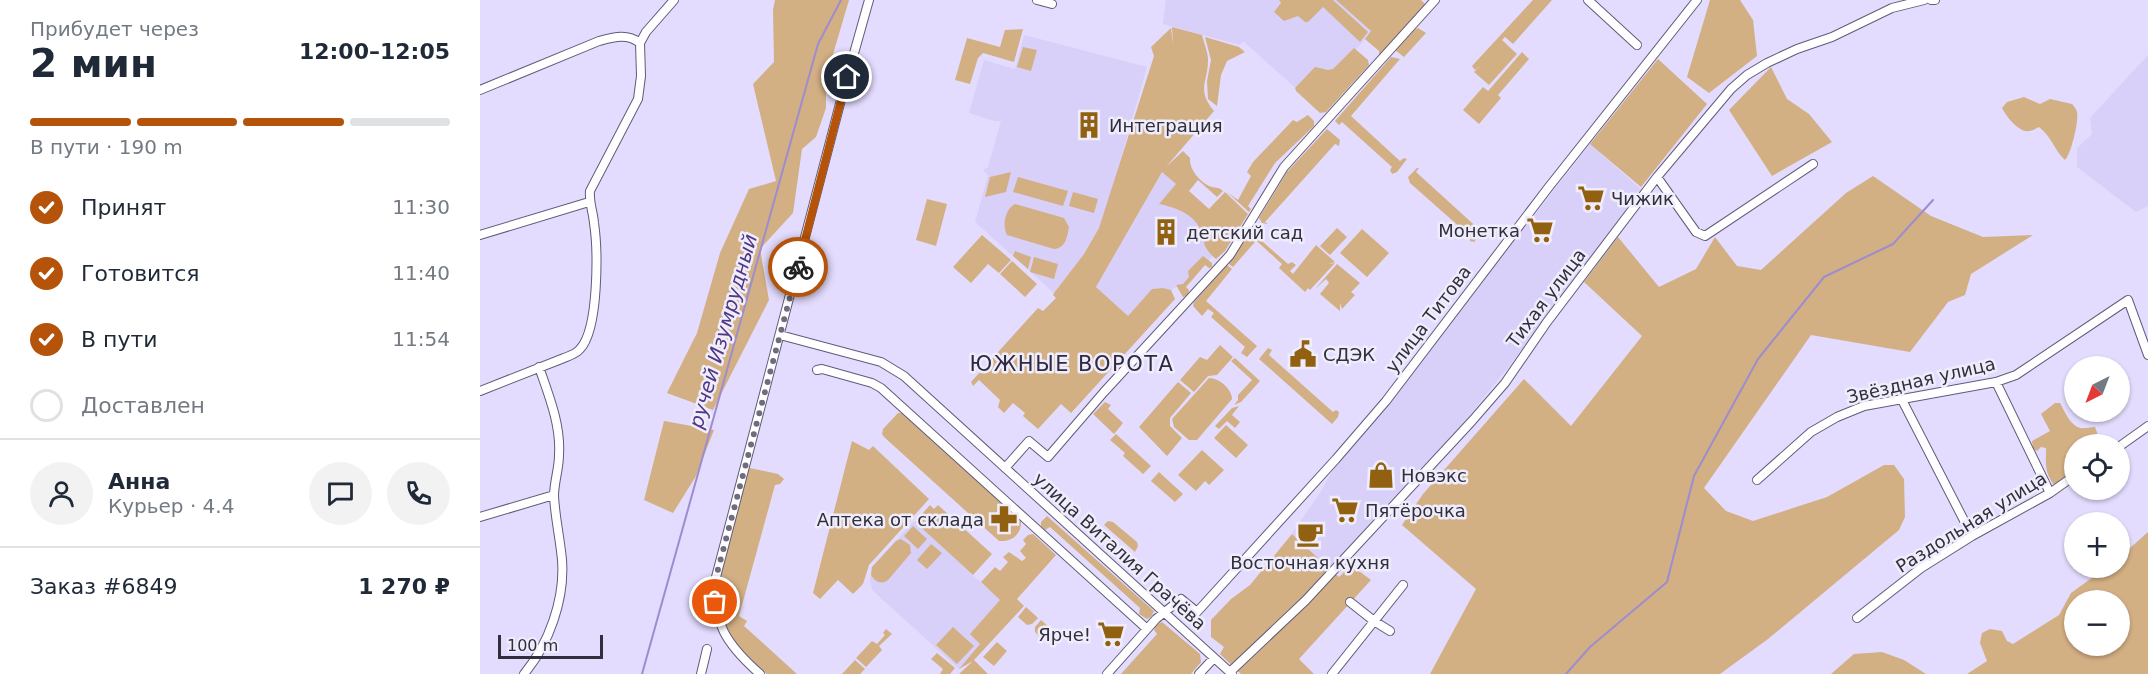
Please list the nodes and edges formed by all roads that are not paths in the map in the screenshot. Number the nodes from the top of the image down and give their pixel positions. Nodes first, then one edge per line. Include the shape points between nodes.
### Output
1 (674, 0) edge
2 (869, 0) edge
3 (1037, 0) edge
4 (1435, 0) edge
5 (1588, 0) edge
6 (1697, 0) edge
7 (1923, 0) edge
8 (1052, 4) dead end
9 (640, 43) junction
10 (1637, 45) dead end
11 (480, 90) edge
12 (1813, 164) dead end
13 (1657, 177) junction
14 (589, 202) junction
15 (480, 235) edge
16 (780, 335) junction
17 (2148, 355) edge
18 (539, 367) junction
19 (817, 370) dead end
20 (1996, 382) junction
21 (480, 391) edge
22 (1901, 398) junction
23 (2148, 426) edge
24 (2130, 439) edge
25 (1005, 468) junction
26 (1757, 480) dead end
27 (2064, 483) edge
28 (2050, 493) junction
29 (554, 495) junction
30 (480, 516) edge
31 (1972, 536) junction
32 (1403, 585) dead end
33 (1350, 602) dead end
34 (1164, 612) junction
35 (1857, 618) dead end
36 (1374, 621) junction
37 (1147, 629) junction
38 (1390, 631) dead end
39 (707, 649) dead end
40 (1214, 658) junction
41 (1231, 673) edge
42 (524, 674) edge
43 (701, 674) edge
44 (760, 674) edge
45 (1107, 674) edge
46 (1199, 674) edge
47 (1332, 674) edge

1 - 9 street
2 - 16 street
3 - 8 street
4 - 25 street, улица Виталия Грачёва via 1284,167 1230,255 1048,457 1029,441
5 - 10 street
6 - 34 street, улица Титова via 1386,401 1336,459 1197,612 1181,599
7 - 13 street, Тихая улица via 1892,8 1747,75
9 - 11 street via 629,37 599,41
9 - 14 street via 638,99 594,181
12 - 13 street via 1705,236 1696,232
13 - 41 street, Тихая улица via 1472,421 1306,600
14 - 15 street
14 - 18 street via 596,272 592,320 580,349
16 - 25 street, улица Виталия Грачёва via 893,368
16 - 44 street via 715,591 716,613 725,636
17 - 20 street, Звёздная улица via 2128,300 2036,363
18 - 21 street
18 - 29 street via 558,425 560,455
19 - 37 street via 881,388
20 - 22 street, Звёздная улица
20 - 28 street
22 - 26 street, Звёздная улица via 1837,417 1811,432
22 - 31 street
23 - 24 street
25 - 34 street, улица Виталия Грачёва
27 - 28 street, Раздольная улица
28 - 31 street, Раздольная улица
29 - 30 street
29 - 42 street via 562,563 560,597 543,642
31 - 35 street, Раздольная улица via 1921,568
32 - 36 street
33 - 36 street
34 - 37 street
34 - 40 street, улица Виталия Грачёва
36 - 38 street
36 - 47 street
37 - 45 street
39 - 43 street
40 - 41 street, улица Виталия Грачёва
40 - 46 street

